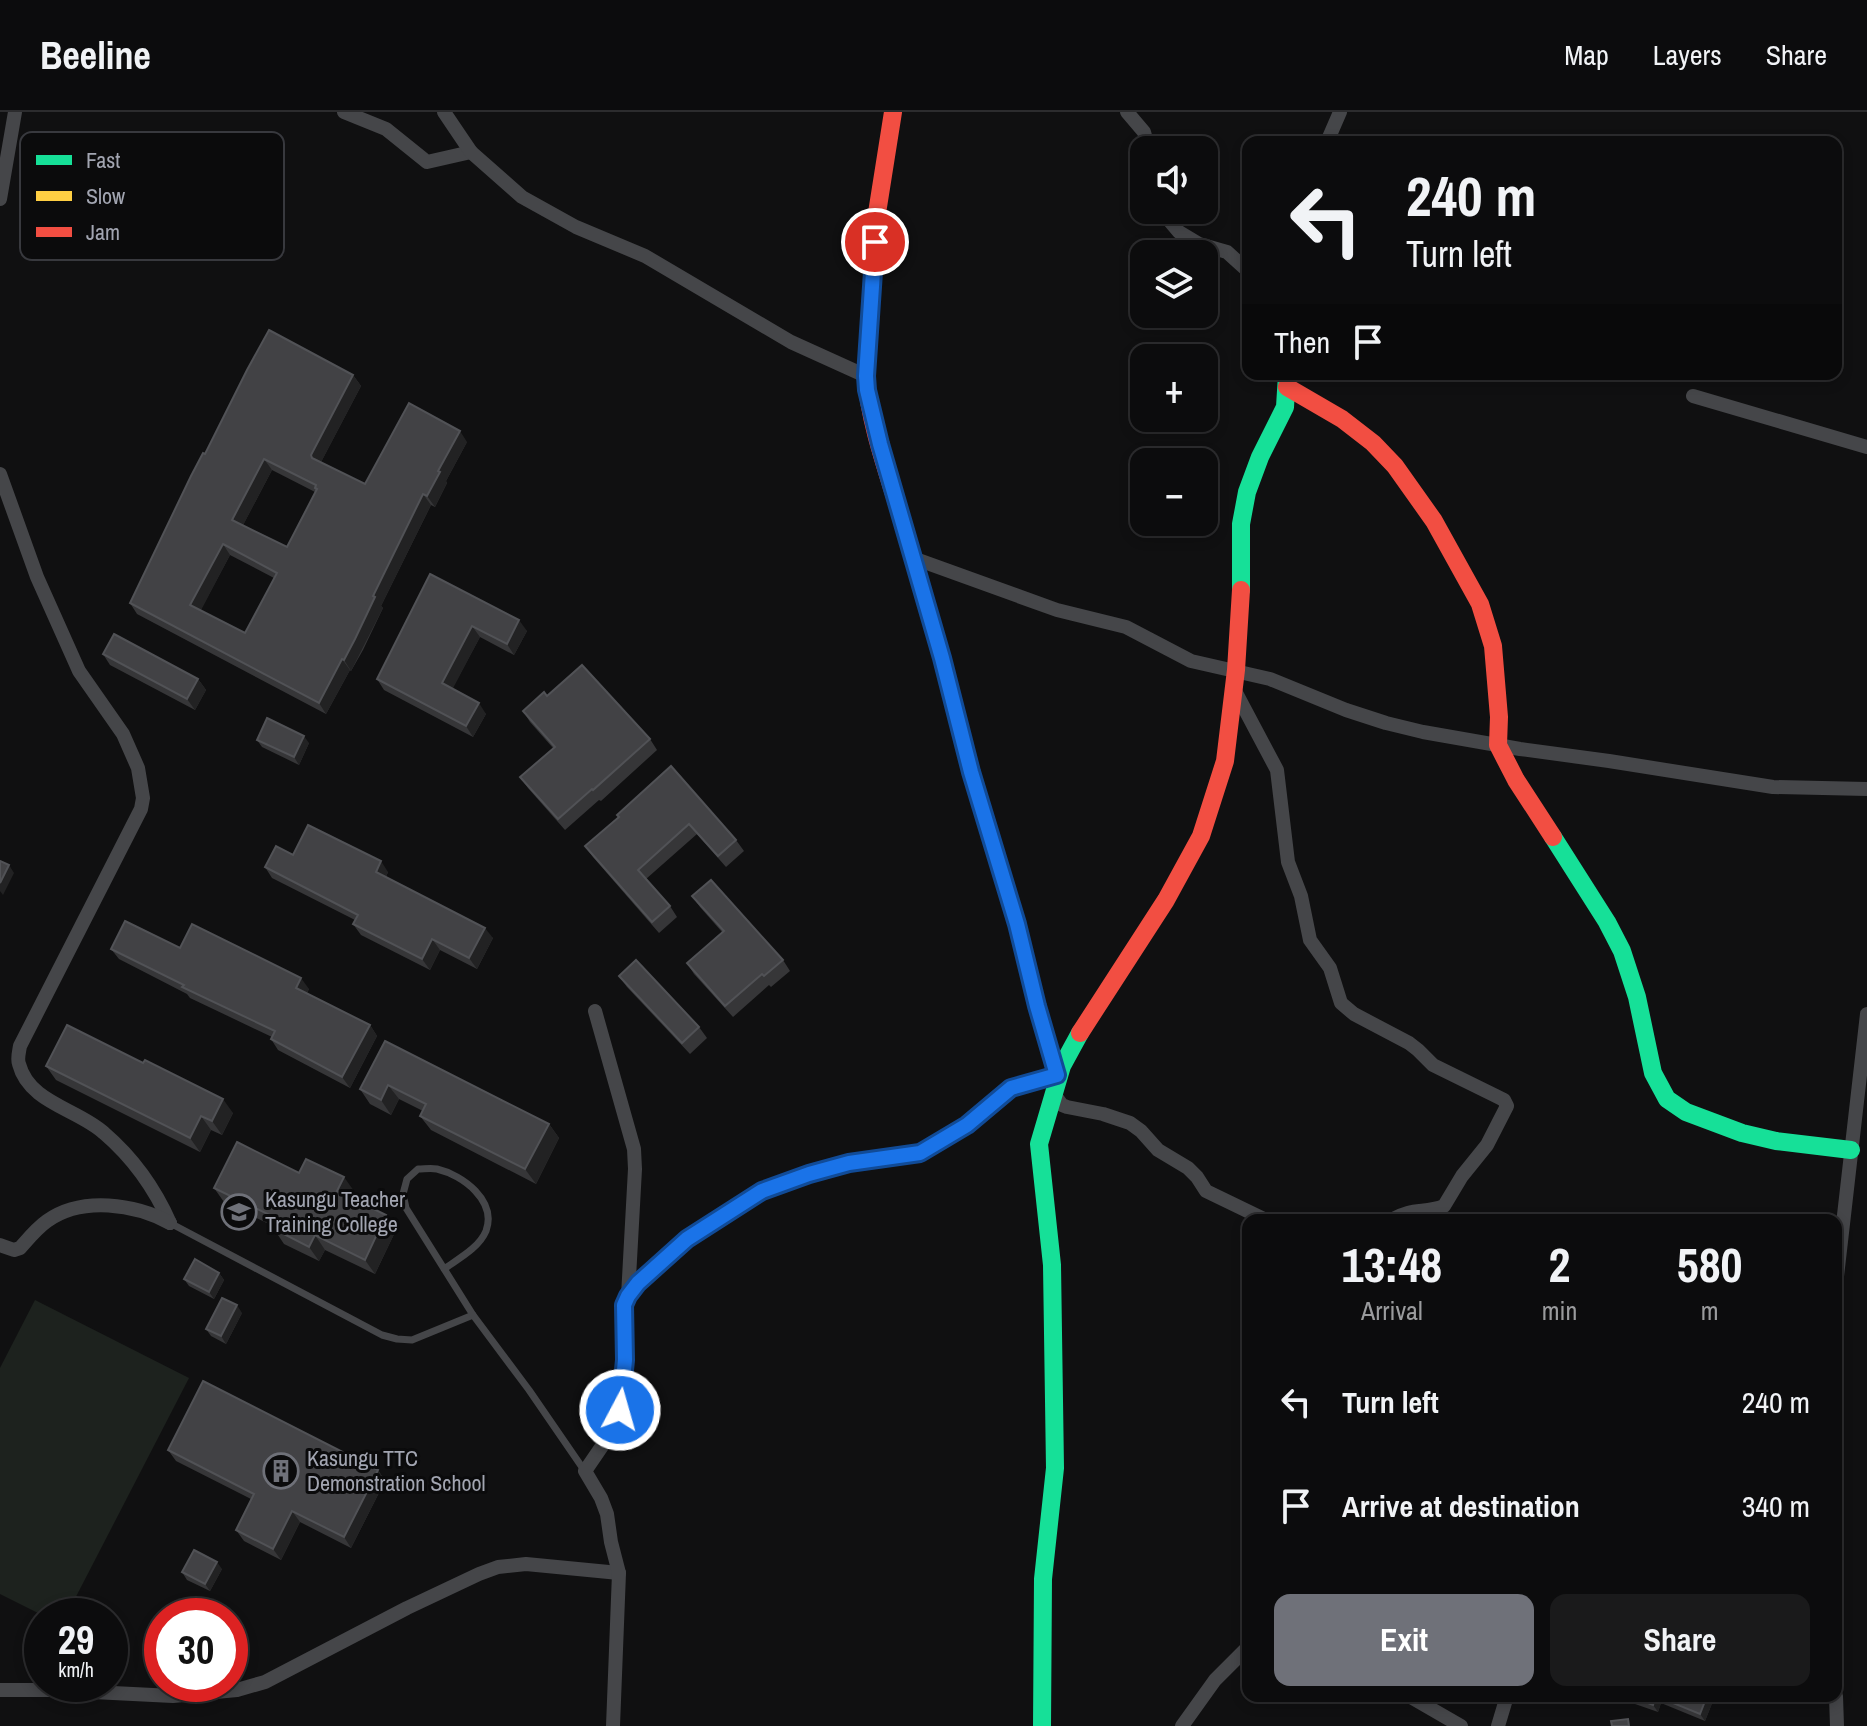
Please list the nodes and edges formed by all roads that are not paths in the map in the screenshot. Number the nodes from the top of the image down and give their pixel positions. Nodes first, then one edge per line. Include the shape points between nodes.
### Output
1 (15, 112) edge
2 (344, 112) edge
3 (444, 112) edge
4 (893, 112) edge
5 (1127, 112) edge
6 (1340, 112) edge
7 (1145, 136) edge
8 (1330, 136) edge
9 (471, 152) junction
10 (0, 199) edge
11 (1172, 224) edge
12 (1242, 266) edge
13 (866, 376) junction
14 (1287, 380) edge
15 (1693, 396) dead end
16 (1867, 447) edge
17 (0, 474) edge
18 (913, 558) junction
19 (1235, 679) junction
20 (1498, 745) junction
21 (1867, 789) edge
22 (595, 1011) dead end
23 (1867, 1014) edge
24 (1058, 1074) junction
25 (1054, 1094) junction
26 (1851, 1150) junction
27 (1254, 1214) edge
28 (1403, 1214) edge
29 (170, 1223) junction
30 (1842, 1231) edge
31 (0, 1245) edge
32 (444, 1269) junction
33 (628, 1296) junction
34 (473, 1315) junction
35 (585, 1471) junction
36 (619, 1573) junction
37 (1242, 1653) edge
38 (0, 1690) edge
39 (1419, 1702) edge
40 (1505, 1702) edge
41 (1836, 1702) edge
42 (613, 1726) edge
43 (1042, 1726) edge
44 (1182, 1726) edge
45 (1461, 1726) edge
46 (1498, 1726) edge
47 (1837, 1726) edge

1 - 10 street
2 - 9 street via 386,129 427,162
3 - 9 street
4 - 13 street via 877,213
5 - 7 street
6 - 8 street
9 - 13 street via 543,210 645,256 779,335
11 - 12 street
13 - 18 street
14 - 19 street via 1285,407 1260,457 1241,524
14 - 20 street via 1373,443 1434,521 1480,604 1493,646
15 - 16 street
17 - 29 street via 37,577 79,671 123,734 138,768 143,798 20,1046 18,1062 33,1089 102,1131 120,1149 160,1200
18 - 19 street via 1057,610 1126,627
18 - 24 street
19 - 20 street via 1270,679 1386,723
19 - 24 street via 1225,761 1201,836
19 - 28 street via 1277,770 1288,862 1310,940 1330,968 1341,1003 1409,1043 1433,1065 1507,1106 1444,1206
20 - 21 street via 1773,787
20 - 26 street via 1622,951 1653,1073 1667,1099 1742,1133
22 - 33 street via 634,1149
23 - 26 street
24 - 25 street
24 - 33 street via 1011,1088 967,1125 920,1153 849,1163 762,1191 687,1239
25 - 27 street via 1067,1107 1130,1123 1158,1150 1188,1168 1206,1191
25 - 43 street via 1039,1144 1052,1265 1055,1468 1043,1579
26 - 30 street
29 - 31 street via 145,1212 89,1206 47,1221 20,1248
29 - 34 lane via 382,1335 412,1340
32 - 32 lane via 406,1208 407,1179 418,1169 435,1168 460,1179 481,1197 487,1213 478,1243
32 - 34 lane
33 - 35 street via 620,1410
34 - 35 lane
35 - 36 street via 607,1514
36 - 38 street via 526,1564 498,1567 265,1682 237,1690 173,1696
36 - 42 street
37 - 44 street
39 - 45 street
40 - 46 street
41 - 47 street

